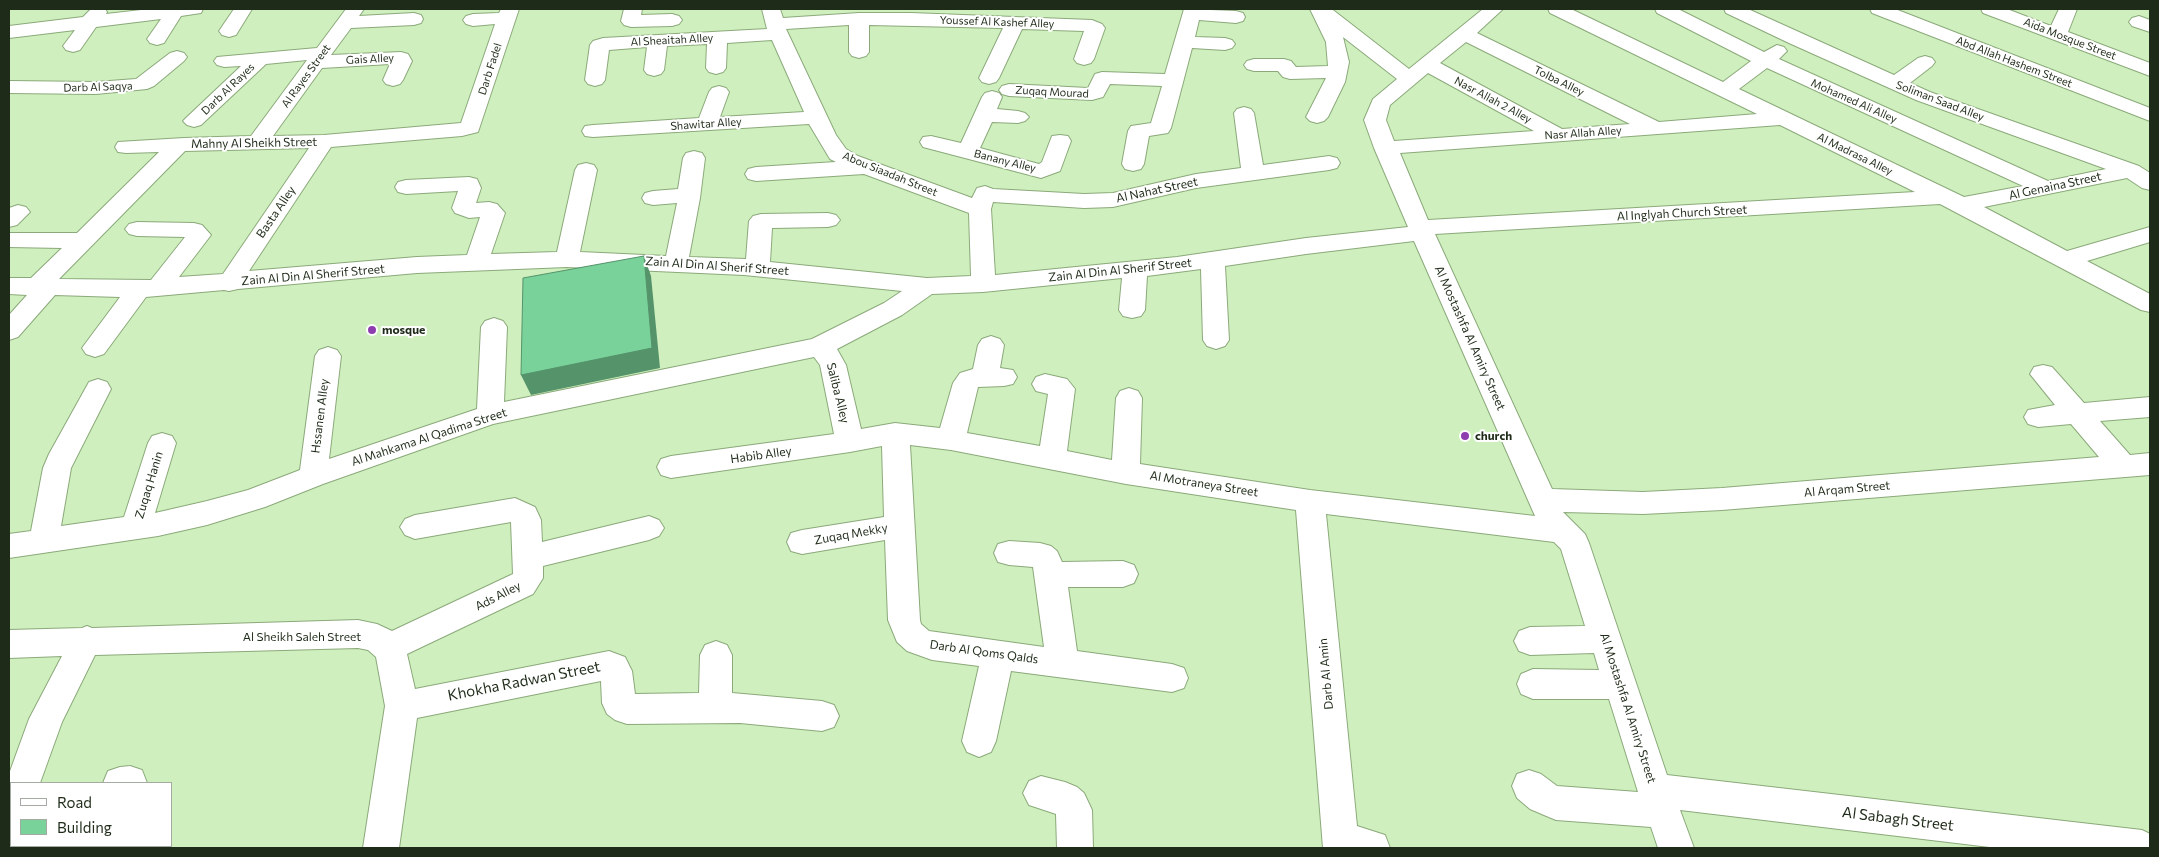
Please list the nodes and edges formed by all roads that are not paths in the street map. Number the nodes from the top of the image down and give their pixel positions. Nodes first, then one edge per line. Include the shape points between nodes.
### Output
1 (243, 9) edge
2 (633, 9) edge
3 (1320, 9) edge
4 (1557, 9) edge
5 (1664, 9) edge
6 (1733, 9) edge
7 (1879, 9) edge
8 (1990, 9) edge
9 (2068, 9) edge
10 (185, 10) edge
11 (1192, 12) edge
12 (508, 13) edge
13 (95, 15) edge
14 (349, 16) edge
15 (1236, 17) dead end
16 (1475, 18) edge
17 (414, 19) dead end
18 (858, 19) junction
19 (473, 20) dead end
20 (672, 20) dead end
21 (775, 22) edge
22 (1015, 23) junction
23 (13, 30) edge
24 (229, 31) dead end
25 (2057, 34) junction
26 (394, 36) dead end
27 (717, 38) junction
28 (157, 39) dead end
29 (1796, 39) junction
30 (658, 41) junction
31 (1184, 42) junction
32 (1225, 44) dead end
33 (73, 46) dead end
34 (323, 52) junction
35 (859, 52) dead end
36 (177, 57) dead end
37 (261, 58) junction
38 (1084, 59) dead end
39 (1764, 60) junction
40 (224, 61) dead end
41 (1925, 62) dead end
42 (1254, 65) dead end
43 (1428, 65) junction
44 (716, 68) dead end
45 (1046, 69) dead end
46 (654, 70) dead end
47 (2150, 70) edge
48 (1338, 72) junction
49 (1409, 79) junction
50 (393, 80) dead end
51 (595, 80) dead end
52 (1174, 80) junction
53 (163, 84) dead end
54 (1895, 84) junction
55 (136, 86) junction
56 (13, 91) edge
57 (1724, 91) junction
58 (719, 92) dead end
59 (994, 95) junction
60 (1029, 103) junction
61 (1244, 113) dead end
62 (2150, 115) edge
63 (818, 117) junction
64 (1317, 117) dead end
65 (1781, 119) junction
66 (194, 121) dead end
67 (707, 124) junction
68 (468, 128) joint
69 (1654, 128) junction
70 (593, 131) dead end
71 (1558, 135) junction
72 (1060, 141) dead end
73 (258, 142) junction
74 (324, 142) junction
75 (931, 142) dead end
76 (184, 144) junction
77 (126, 147) dead end
78 (1385, 148) junction
79 (968, 152) junction
80 (694, 158) dead end
81 (1001, 160) junction
82 (1329, 163) dead end
83 (1134, 164) dead end
84 (866, 167) junction
85 (2141, 169) edge
86 (586, 170) dead end
87 (1253, 173) junction
88 (756, 174) dead end
89 (2150, 183) edge
90 (406, 188) dead end
91 (2046, 188) junction
92 (688, 197) junction
93 (653, 198) dead end
94 (1952, 201) junction
95 (982, 202) junction
96 (828, 220) dead end
97 (137, 229) dead end
98 (1421, 231) junction
99 (2150, 234) edge
100 (9, 240) edge
101 (83, 241) junction
102 (567, 259) junction
103 (2066, 259) junction
104 (1213, 260) junction
105 (676, 262) junction
106 (476, 263) junction
107 (757, 268) junction
108 (1135, 270) junction
109 (229, 283) junction
110 (983, 284) junction
111 (9, 286) edge
112 (44, 286) junction
113 (927, 286) junction
114 (149, 289) junction
115 (2150, 304) edge
116 (1132, 310) dead end
117 (494, 327) dead end
118 (9, 331) edge
119 (1216, 340) dead end
120 (991, 345) dead end
121 (819, 347) junction
122 (95, 348) dead end
123 (328, 356) dead end
124 (2043, 374) dead end
125 (1045, 384) dead end
126 (98, 389) dead end
127 (1129, 398) dead end
128 (2150, 407) edge
129 (2078, 413) junction
130 (490, 415) junction
131 (2038, 417) dead end
132 (895, 433) junction
133 (951, 440) junction
134 (850, 442) junction
135 (162, 443) dead end
136 (1052, 458) junction
137 (2136, 465) edge
138 (671, 467) dead end
139 (1126, 473) junction
140 (313, 476) junction
141 (1544, 500) junction
142 (1310, 501) junction
143 (900, 526) junction
144 (136, 527) junction
145 (415, 527) dead end
146 (649, 528) dead end
147 (1560, 531) junction
148 (44, 541) junction
149 (802, 542) dead end
150 (9, 546) edge
151 (1009, 553) dead end
152 (527, 558) junction
153 (1123, 574) dead end
154 (1051, 575) junction
155 (1606, 639) junction
156 (87, 640) junction
157 (1530, 641) dead end
158 (9, 644) edge
159 (389, 648) junction
160 (998, 654) junction
161 (716, 655) dead end
162 (1062, 663) junction
163 (1172, 678) dead end
164 (1533, 684) dead end
165 (1620, 685) junction
166 (402, 706) junction
167 (716, 708) junction
168 (822, 716) dead end
169 (979, 741) dead end
170 (23, 782) edge
171 (1529, 786) dead end
172 (1041, 793) dead end
173 (1659, 801) junction
174 (1352, 845) edge
175 (381, 848) edge
176 (1075, 848) edge
177 (1676, 848) edge
178 (2142, 848) edge

1 - 24 street
2 - 20 street via 632,21
3 - 48 street via 1336,42 1340,62
3 - 49 street
4 - 57 street, Al Madrasa Alley
5 - 39 street, Mohamed Ali Alley
6 - 29 street, Soliman Saad Alley
7 - 62 street, Abd Allah Hashem Street
8 - 25 street, Aida Mosque Street
9 - 25 street
10 - 13 street
10 - 28 street
11 - 15 street
11 - 31 street
12 - 19 street
12 - 68 street, Darb Fadel via 482,67 472,125
13 - 23 street
13 - 33 street
14 - 17 street
14 - 34 street, Al Rayes Street
16 - 43 street, Al Mostashfa Al Amiry Street
16 - 69 street, Tolba Alley
18 - 21 street, Youssef Al Kashef Alley
18 - 22 street, Youssef Al Kashef Alley via 911,26
18 - 35 street
21 - 27 street, Al Sheaitah Alley
21 - 63 street, Abou Siaadah Street
22 - 38 street, Youssef Al Kashef Alley via 1094,27
22 - 59 street
25 - 47 street, Aida Mosque Street
26 - 34 street
27 - 30 street, Al Sheaitah Alley
27 - 44 street
29 - 39 street
29 - 54 street, Soliman Saad Alley
30 - 46 street
30 - 51 street, Al Sheaitah Alley via 600,45
31 - 32 street
31 - 52 street
34 - 37 street, Darb Al Rayes
34 - 50 street, Gais Alley via 401,58
34 - 73 street, Al Rayes Street
36 - 55 street, Darb Al Saqya via 147,82
37 - 40 street
37 - 66 street, Darb Al Rayes
39 - 57 street
39 - 91 street, Mohamed Ali Alley
41 - 54 street
42 - 48 street via 1284,65 1290,73
43 - 49 street, Al Mostashfa Al Amiry Street
43 - 71 street, Nasr Allah 2 Alley
45 - 60 street
48 - 64 street
49 - 78 street, Al Mostashfa Al Amiry Street via 1380,103 1376,112 1375,120
52 - 60 street, Zuqaq Mourad via 1102,78 1095,94
52 - 83 street via 1160,128 1139,131
53 - 55 street
54 - 85 street, Soliman Saad Alley via 1946,105
55 - 56 street, Darb Al Saqya
57 - 65 street, Al Madrasa Alley
58 - 67 street
59 - 60 street
59 - 60 street, Zuqaq Mourad
59 - 79 street
61 - 87 street
63 - 67 street, Shawitar Alley
63 - 84 street, Abou Siaadah Street via 827,140 838,154
65 - 69 street, Nasr Allah Alley
65 - 94 street, Al Madrasa Alley
67 - 70 street, Shawitar Alley
68 - 74 street, Mahny Al Sheikh Street
69 - 71 street, Nasr Allah Alley
71 - 78 street, Nasr Allah Alley
72 - 81 street, Banany Alley via 1052,166 1046,170
73 - 74 street, Mahny Al Sheikh Street
73 - 76 street, Mahny Al Sheikh Street
74 - 109 street, Basta Alley
75 - 79 street, Banany Alley
76 - 77 street
76 - 101 street, Mahny Al Sheikh Street via 172,149
78 - 98 street, Al Mostashfa Al Amiry Street
79 - 81 street, Banany Alley
80 - 92 street
81 - 95 street
82 - 87 street, Al Nahat Street
84 - 88 street
84 - 95 street, Abou Siaadah Street
85 - 89 street, Soliman Saad Alley
85 - 91 street, Al Genaina Street
86 - 102 street
87 - 95 street, Al Nahat Street via 1098,201
90 - 106 street via 469,184 463,208 489,209 493,213
91 - 94 street, Al Genaina Street
92 - 93 street
92 - 105 street
94 - 98 street, Al Inglyah Church Street
94 - 103 street, Al Madrasa Alley
95 - 110 street
96 - 107 street via 760,221
97 - 114 street via 194,230 199,234
98 - 104 street, Zain Al Din Al Sherif Street
98 - 141 street, Al Mostashfa Al Amiry Street
99 - 103 street
100 - 101 street
101 - 112 street, Mahny Al Sheikh Street
102 - 105 street, Zain Al Din Al Sherif Street
102 - 106 street, Zain Al Din Al Sherif Street
103 - 115 street, Al Madrasa Alley
104 - 108 street, Zain Al Din Al Sherif Street
104 - 119 street
105 - 107 street, Zain Al Din Al Sherif Street
106 - 109 street, Zain Al Din Al Sherif Street via 417,265
107 - 113 street, Zain Al Din Al Sherif Street
108 - 110 street, Zain Al Din Al Sherif Street
108 - 116 street
109 - 114 street, Zain Al Din Al Sherif Street
110 - 113 street, Zain Al Din Al Sherif Street
111 - 112 street, Zain Al Din Al Sherif Street
112 - 114 street, Zain Al Din Al Sherif Street
112 - 118 street, Mahny Al Sheikh Street
113 - 121 street, Al Mahkama Al Qadima Street via 892,309
114 - 122 street
117 - 130 street
120 - 133 street via 995,377 973,378 966,383
121 - 130 street, Al Mahkama Al Qadima Street
121 - 134 street, Saliba Alley via 833,365
123 - 140 street, Hssanen Alley
124 - 129 street
125 - 136 street via 1062,390
126 - 148 street via 60,462
127 - 139 street
128 - 129 street
129 - 131 street
129 - 137 street
130 - 140 street, Al Mahkama Al Qadima Street
132 - 133 street, Al Motraneya Street
132 - 134 street, Al Motraneya Street
132 - 143 street, Darb Al Qoms Qalds
133 - 136 street, Al Motraneya Street
134 - 138 street, Habib Alley
135 - 144 street, Zuqaq Hanin
136 - 139 street, Al Motraneya Street
137 - 141 street, Al Arqam Street via 1722,499 1642,503
139 - 142 street, Al Motraneya Street
140 - 144 street, Al Mahkama Al Qadima Street via 255,499 207,513
141 - 147 street, Al Mostashfa Al Amiry Street via 1553,523
142 - 147 street, Al Motraneya Street
142 - 174 street, Darb Al Amin
143 - 149 street, Zuqaq Mekky
143 - 160 street, Darb Al Qoms Qalds via 904,620 908,632 918,641 932,646
144 - 148 street, Al Mahkama Al Qadima Street
145 - 152 street, Ads Alley via 515,510 525,515
146 - 152 street
147 - 155 street, Al Mostashfa Al Amiry Street via 1574,543
148 - 150 street, Al Mahkama Al Qadima Street
151 - 154 street via 1040,555 1046,560
152 - 159 street, Ads Alley via 528,578 522,585
153 - 154 street
154 - 162 street
155 - 157 street
155 - 165 street, Al Mostashfa Al Amiry Street
156 - 158 street, Al Sheikh Saleh Street
156 - 159 street, Al Sheikh Saleh Street via 358,634 377,638
156 - 170 street via 46,719
159 - 166 street
160 - 162 street, Darb Al Qoms Qalds
160 - 169 street
161 - 167 street
162 - 163 street, Darb Al Qoms Qalds
164 - 165 street
165 - 173 street, Al Mostashfa Al Amiry Street
166 - 167 street, Khokha Radwan Street via 609,665 616,671 619,704 627,709
166 - 175 street
167 - 168 street, Khokha Radwan Street
171 - 173 street, Al Sabagh Street via 1556,803
172 - 176 street via 1065,798 1072,805
173 - 177 street, Al Mostashfa Al Amiry Street
173 - 178 street, Al Sabagh Street

